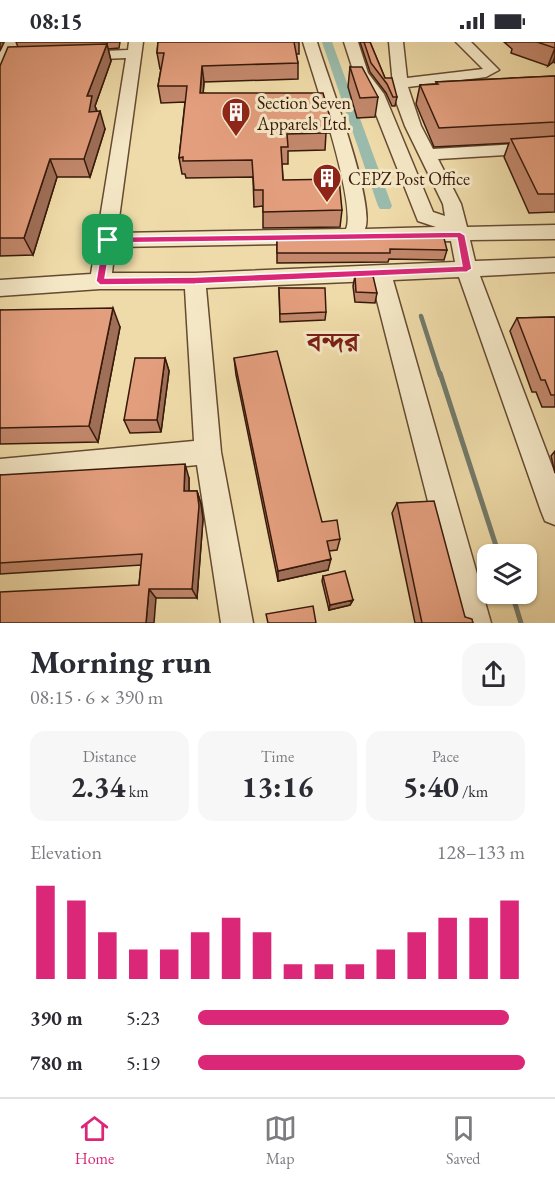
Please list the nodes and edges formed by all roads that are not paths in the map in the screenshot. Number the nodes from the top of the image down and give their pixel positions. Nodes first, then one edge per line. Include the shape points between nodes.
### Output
1 (12, 42) edge
2 (310, 42) edge
3 (351, 42) edge
4 (396, 42) edge
5 (463, 42) edge
6 (135, 48) edge
7 (63, 57) edge
8 (5, 61) edge
9 (401, 82) junction
10 (555, 147) edge
11 (428, 154) junction
12 (459, 230) junction
13 (555, 232) edge
14 (352, 237) junction
15 (108, 240) junction
16 (555, 265) edge
17 (467, 269) junction
18 (380, 272) junction
19 (100, 281) junction
20 (195, 281) junction
21 (0, 288) edge
22 (208, 452) junction
23 (0, 472) edge
24 (555, 511) edge
25 (237, 623) edge
26 (475, 623) edge

1 - 8 street
2 - 14 street via 355,193 359,221
3 - 12 street via 425,216
4 - 9 street
5 - 9 street via 492,70
6 - 7 street
6 - 15 street
9 - 11 street via 413,126
10 - 11 street
11 - 12 street via 452,204
12 - 13 street
12 - 14 street
12 - 17 street
14 - 15 street
15 - 19 street
16 - 17 street
17 - 18 street
17 - 24 street
18 - 20 street
18 - 26 street
19 - 20 street
19 - 21 street
20 - 22 street
22 - 23 street
22 - 25 street

